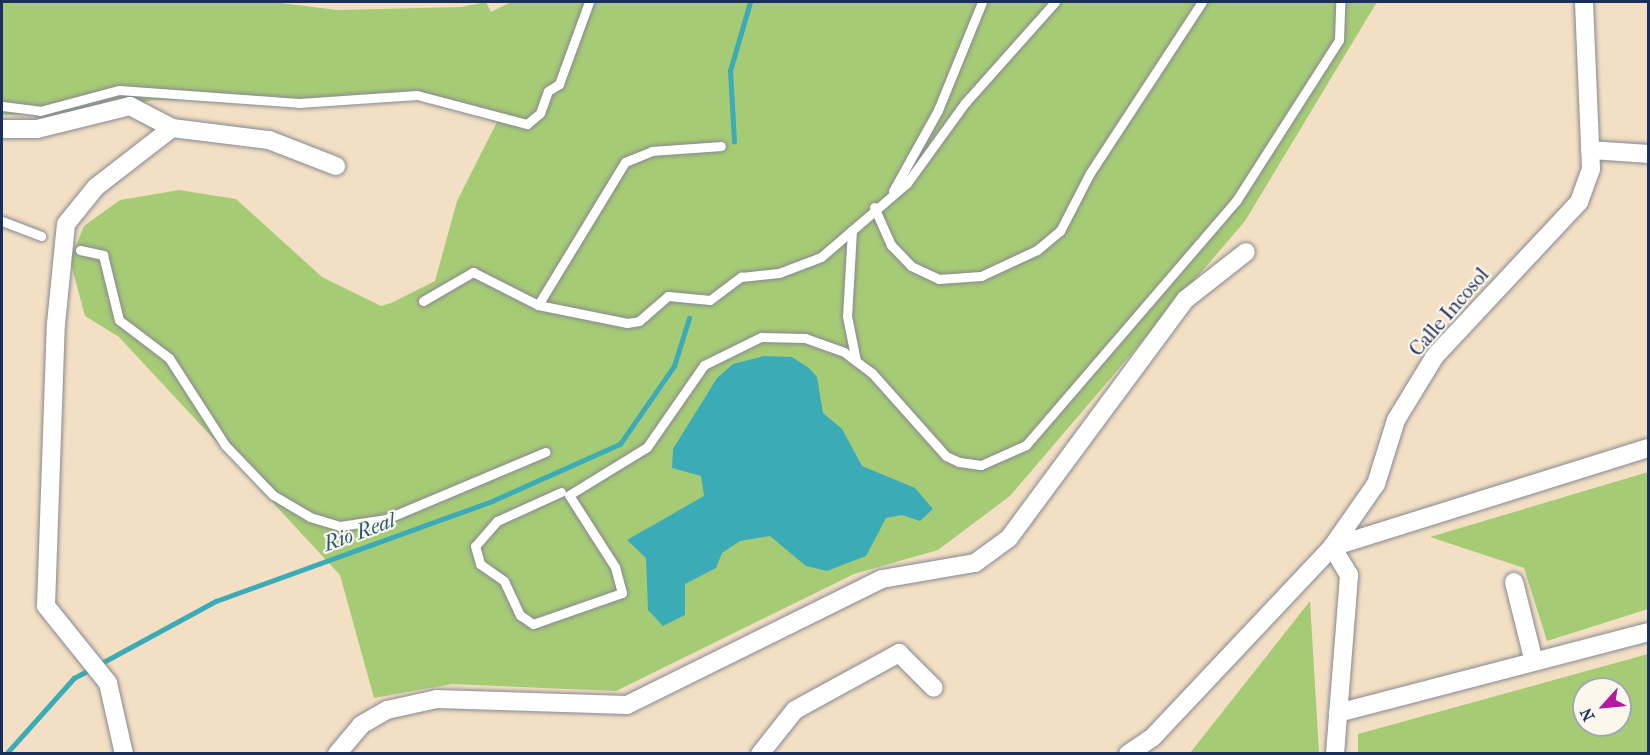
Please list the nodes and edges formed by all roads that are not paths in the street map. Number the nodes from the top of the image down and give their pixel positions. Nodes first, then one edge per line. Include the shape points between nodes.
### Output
1 (589, 2) edge
2 (982, 2) edge
3 (1055, 2) edge
4 (1202, 2) edge
5 (1340, 2) edge
6 (1584, 2) edge
7 (2, 106) edge
8 (172, 128) junction
9 (2, 129) edge
10 (721, 146) dead end
11 (1590, 150) junction
12 (1648, 154) edge
13 (336, 166) dead end
14 (892, 193) junction
15 (874, 207) junction
16 (2, 221) edge
17 (852, 230) junction
18 (41, 236) dead end
19 (80, 250) dead end
20 (1246, 252) dead end
21 (423, 301) dead end
22 (538, 305) junction
23 (856, 361) junction
24 (1648, 448) edge
25 (545, 452) dead end
26 (561, 492) dead end
27 (1332, 547) junction
28 (1514, 582) dead end
29 (1648, 632) edge
30 (1534, 662) junction
31 (934, 688) dead end
32 (1338, 713) junction
33 (124, 753) edge
34 (337, 753) edge
35 (760, 753) edge
36 (1128, 753) edge
37 (1335, 753) edge

1 - 7 lane via 559,84 548,92 540,113 527,124 417,95 299,103 119,90 40,111
2 - 14 lane via 938,110
3 - 14 lane via 947,125 919,170
4 - 15 lane via 1090,173 1060,231 1037,250 981,276 939,279 911,266 891,245
5 - 23 lane via 1339,40 1236,201 1026,445 981,465 946,456 904,405
6 - 11 street, Calle Incosol
8 - 9 street via 130,106 37,129
8 - 13 street via 268,140
8 - 33 street via 96,187 66,224 56,324 46,606 108,683
10 - 22 lane via 652,151 625,162
11 - 12 street
11 - 27 street, Calle Incosol via 1591,169 1578,202 1436,356 1395,420 1376,484
14 - 15 lane
15 - 17 lane
16 - 18 lane
17 - 22 lane via 830,251 795,268 741,277 705,302 668,296 639,321
17 - 23 lane via 847,316
19 - 25 lane via 103,255 119,320 169,358 225,445 273,495 310,517 348,526 386,519
20 - 34 street via 1186,298 1010,538 975,563 882,579 627,705 437,699 387,710 361,725
21 - 22 lane via 473,272
23 - 26 lane via 826,342 787,335 740,344 704,365 647,447 569,495 615,567 622,593 533,624 520,615 504,581 480,564 475,546 497,521
24 - 27 street
27 - 32 street via 1348,575
27 - 36 street, Calle Incosol via 1152,738
28 - 30 street
29 - 30 street
30 - 32 street
31 - 35 street via 899,653 795,710
32 - 37 street

